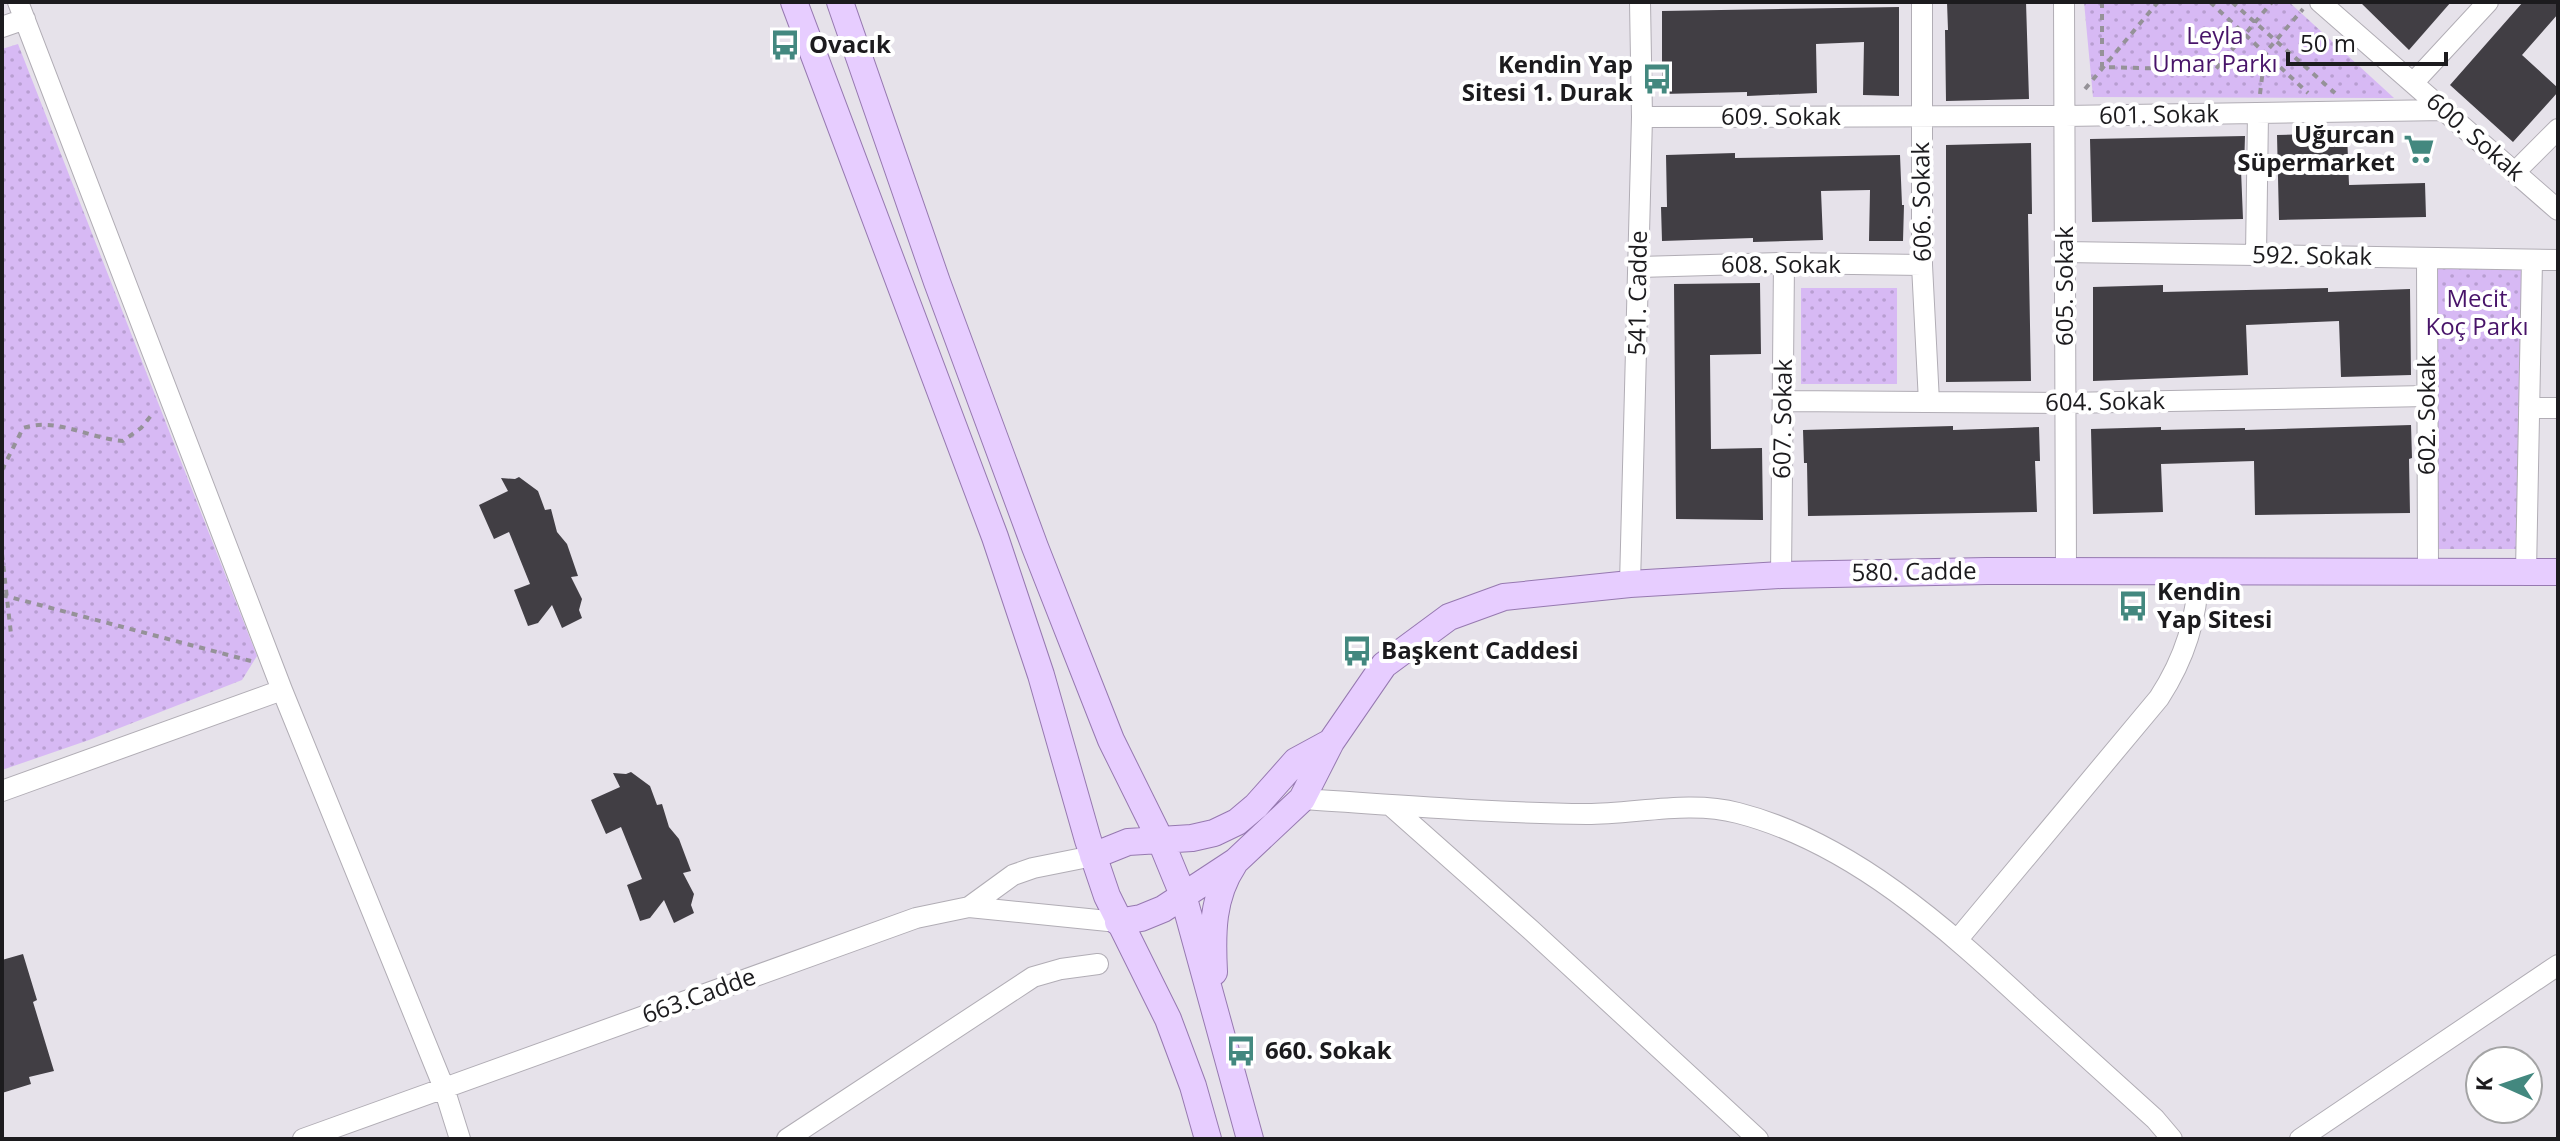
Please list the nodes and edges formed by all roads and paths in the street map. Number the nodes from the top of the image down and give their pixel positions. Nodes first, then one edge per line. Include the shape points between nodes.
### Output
1 (794, 2) edge
2 (840, 2) edge
3 (1640, 2) edge
4 (1922, 2) edge
5 (2064, 2) edge
6 (2102, 2) edge
7 (2158, 2) edge
8 (2210, 2) edge
9 (2232, 2) edge
10 (2272, 2) edge
11 (2299, 2) edge
12 (2320, 2) edge
13 (2488, 2) edge
14 (22, 10) edge
15 (2255, 22) junction
16 (2, 27) edge
17 (2245, 34) junction
18 (2276, 40) junction
19 (2265, 53) junction
20 (2102, 67) junction
21 (2413, 83) junction
22 (2445, 110) junction
23 (2328, 112) junction
24 (2357, 112) junction
25 (2258, 113) junction
26 (2065, 116) junction
27 (1642, 117) junction
28 (1921, 117) junction
29 (2558, 129) edge
30 (2515, 172) junction
31 (2558, 210) edge
32 (2065, 252) junction
33 (2256, 255) junction
34 (2427, 258) junction
35 (2532, 260) junction
36 (2558, 260) edge
37 (1784, 263) junction
38 (1922, 265) junction
39 (1639, 267) junction
40 (169, 395) junction
41 (2427, 396) junction
42 (1783, 401) junction
43 (1929, 402) junction
44 (2066, 403) junction
45 (2529, 408) junction
46 (2558, 408) edge
47 (2, 470) edge
48 (2, 554) edge
49 (2066, 571) junction
50 (2199, 571) junction
51 (2428, 572) junction
52 (2526, 572) junction
53 (2558, 572) edge
54 (1781, 575) junction
55 (1630, 584) junction
56 (4, 596) edge
57 (11, 634) dead end
58 (273, 667) junction
59 (282, 690) junction
60 (1331, 742) junction
61 (2, 791) edge
62 (1302, 799) junction
63 (1390, 805) junction
64 (1160, 839) junction
65 (1093, 856) junction
66 (1236, 861) junction
67 (1183, 895) junction
68 (969, 907) junction
69 (1118, 922) junction
70 (1958, 939) junction
71 (1098, 964) dead end
72 (2558, 965) edge
73 (1217, 1016) junction
74 (444, 1088) junction
75 (303, 1139) edge
76 (460, 1139) edge
77 (787, 1139) edge
78 (1208, 1139) edge
79 (1250, 1139) edge
80 (1758, 1139) edge
81 (2172, 1139) edge
82 (2300, 1139) edge

1 - 65 main road via 1000,551
2 - 64 main road via 1035,547 1111,740
3 - 27 street, 541. Cadde
4 - 28 street, 606. Sokak
5 - 26 street, 605. Sokak
6 - 20 path
7 - 20 path
8 - 17 path
9 - 15 path
10 - 15 path
11 - 18 path via 2305,7
12 - 21 street, 600. Sokak
13 - 21 street
14 - 16 street
14 - 40 street
15 - 17 path
15 - 18 path
17 - 19 path
17 - 20 path via 2215,70
18 - 19 path
18 - 24 path
19 - 23 path
19 - 25 path
20 - 26 path
21 - 22 street, 600. Sokak
22 - 24 street, 601. Sokak
22 - 30 street, 600. Sokak
23 - 24 street, 601. Sokak
23 - 25 street, 601. Sokak
25 - 26 street, 601. Sokak
25 - 33 street
26 - 28 street, 601. Sokak
26 - 32 street, 605. Sokak
27 - 28 street, 609. Sokak
27 - 39 street, 541. Cadde
28 - 38 street, 606. Sokak
29 - 30 street
30 - 31 street, 600. Sokak
32 - 33 street, 592. Sokak
32 - 44 street, 605. Sokak
33 - 34 street, 592. Sokak
34 - 35 street, 592. Sokak
34 - 41 street, 602. Sokak
35 - 36 street, 592. Sokak
35 - 45 street
37 - 38 street, 608. Sokak
37 - 39 street, 608. Sokak
37 - 42 street, 607. Sokak
38 - 43 street, 606. Sokak
39 - 55 street, 541. Cadde
40 - 47 path via 123,441 57,425 23,428
40 - 58 street
41 - 44 street, 604. Sokak
41 - 51 street, 602. Sokak
42 - 43 street, 604. Sokak
42 - 54 street, 607. Sokak
43 - 44 street, 604. Sokak
44 - 49 street, 605. Sokak
45 - 46 street
45 - 52 street
48 - 56 path
49 - 50 main road, 580. Cadde
49 - 54 main road, 580. Cadde
50 - 51 main road, 580. Cadde
50 - 70 street via 2190,635 2159,698
51 - 52 main road, 580. Cadde
52 - 53 main road, 580. Cadde
54 - 55 main road, 580. Cadde
55 - 60 main road, 580. Cadde via 1504,597 1449,617 1384,665
56 - 57 path
56 - 58 path
58 - 59 street
59 - 61 street
59 - 74 street
60 - 62 main road, 580. Cadde
60 - 64 main road via 1296,761 1237,822 1203,836
62 - 63 street
62 - 66 main road, 580. Cadde
63 - 70 street via 1595,814 1698,808 1737,812 1836,854
63 - 80 street
64 - 65 main road via 1128,842
64 - 67 main road
65 - 68 street, 663.Cadde via 1013,875
65 - 69 main road
66 - 67 main road
66 - 73 main road via 1215,910
67 - 69 main road via 1163,909
67 - 73 main road
68 - 69 street
68 - 74 street, 663.Cadde via 916,918
69 - 78 main road via 1168,1019
70 - 81 street
71 - 77 street via 1033,977
72 - 82 street
73 - 79 main road
74 - 75 street, 663.Cadde
74 - 76 street

